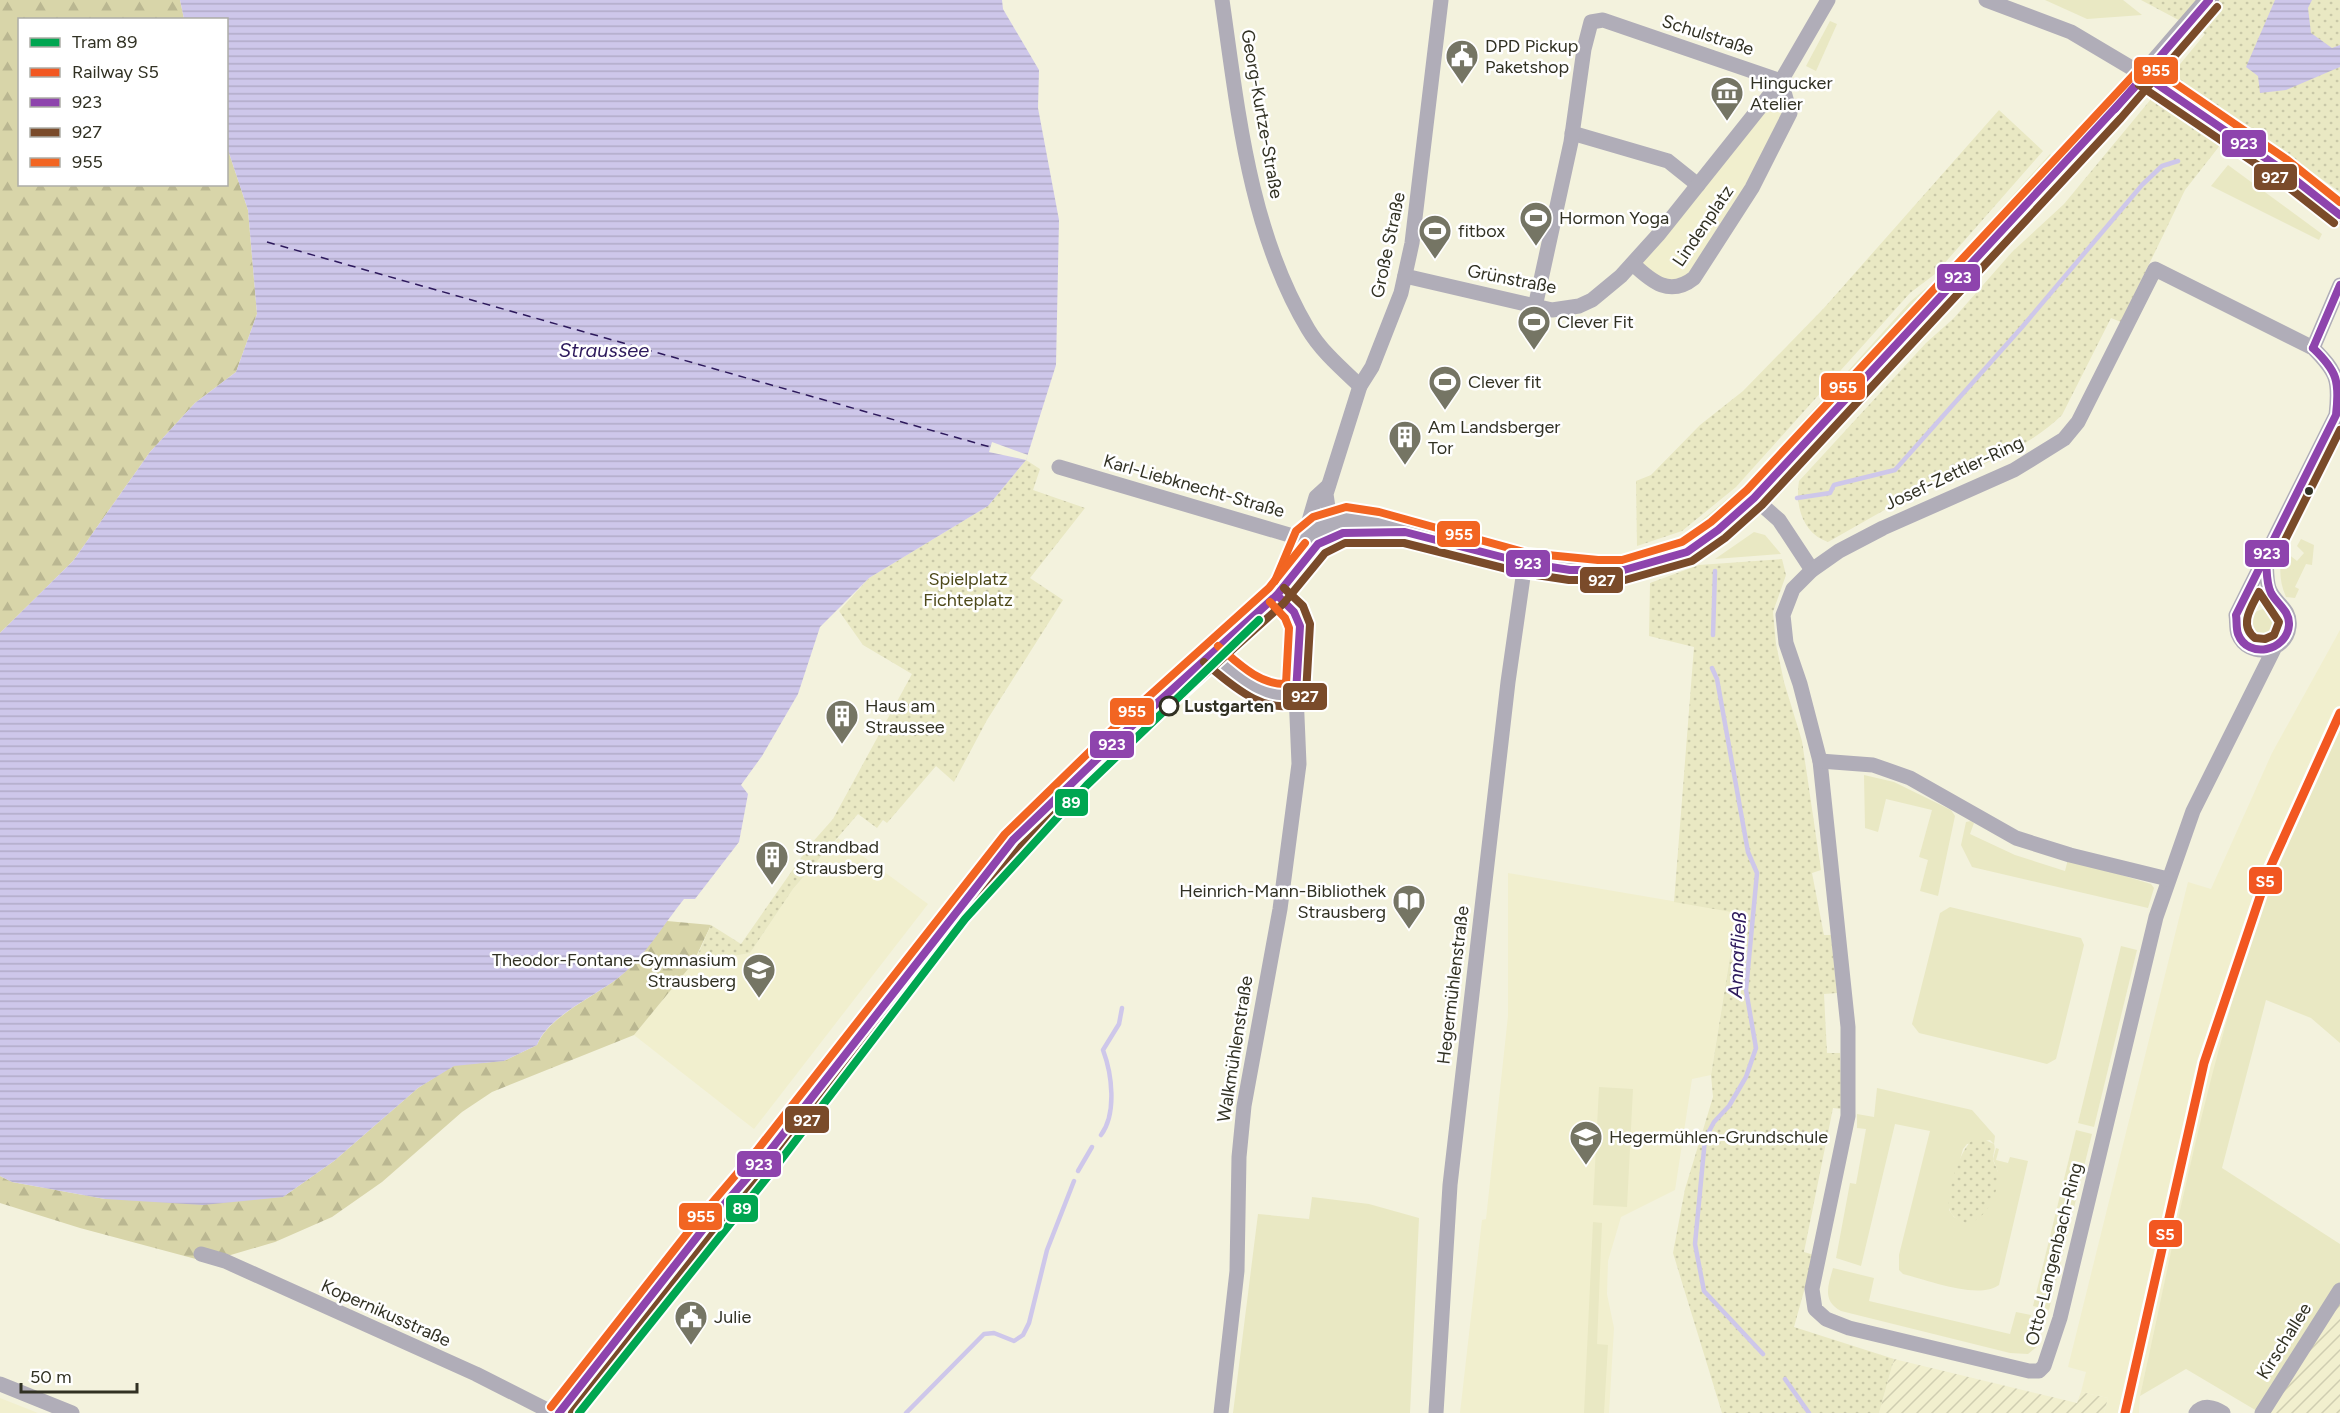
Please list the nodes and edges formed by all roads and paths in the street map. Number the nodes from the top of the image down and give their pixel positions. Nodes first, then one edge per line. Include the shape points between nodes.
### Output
1 (1222, 0) edge
2 (1441, 0) edge
3 (1828, 0) edge
4 (1986, 0) edge
5 (2209, 0) edge
6 (2145, 76) junction
7 (1781, 81) junction
8 (1572, 134) junction
9 (1698, 185) junction
10 (2340, 215) edge
11 (1633, 264) junction
12 (1405, 276) junction
13 (2340, 285) edge
14 (1535, 308) junction
15 (2313, 348) junction
16 (1360, 386) junction
17 (1059, 467) dead end
18 (1328, 486) junction
19 (1754, 498) junction
20 (1330, 521) junction
21 (1405, 532) junction
22 (1311, 541) junction
23 (2266, 560) junction
24 (1525, 563) junction
25 (1812, 570) junction
26 (1281, 590) junction
27 (2274, 649) junction
28 (1211, 654) junction
29 (1296, 693) junction
30 (1820, 761) junction
31 (2168, 879) junction
32 (201, 1254) dead end
33 (2340, 1290) edge
34 (0, 1384) edge
35 (2196, 1412) edge
36 (72, 1413) edge
37 (553, 1413) edge
38 (559, 1413) edge
39 (1221, 1413) edge
40 (1436, 1413) edge
41 (2223, 1413) edge
42 (2262, 1413) edge

1 - 16 street, Georg-Kurtze-Straße via 1249,171 1278,269 1308,330
2 - 12 street, Große Straße via 1419,201
3 - 7 street, Lindenplatz
4 - 6 street via 2071,32
5 - 6 street
6 - 10 street via 2280,168
6 - 19 street
7 - 8 street, Schulstraße via 1603,20 1591,22
7 - 9 street, Lindenplatz
7 - 11 street, Lindenplatz via 1790,113 1787,122 1700,272 1685,285 1671,289 1656,283
8 - 9 street via 1668,161
8 - 14 street, Schulstraße
9 - 11 street, Lindenplatz
11 - 14 street, Grünstraße via 1592,300 1568,308
12 - 14 street, Grünstraße
12 - 16 street, Große Straße via 1372,367
13 - 15 street
15 - 23 street, Josef-Zettler-Ring via 2334,368 2340,396 2336,415
15 - 25 street, Josef-Zettler-Ring via 2155,269 2078,422 2064,439 2014,470 1883,528
16 - 18 street, Große Straße
17 - 22 street, Karl-Liebknecht-Straße
18 - 20 street, Große Straße
18 - 22 street, Große Straße via 1316,497
19 - 24 street via 1687,552 1624,570 1570,570
19 - 25 street via 1779,520
20 - 21 street via 1355,517
20 - 22 street
21 - 22 street via 1343,532
21 - 24 street
22 - 26 street
23 - 27 street via 2269,590 2288,614 2286,637
23 - 27 street, Josef-Zettler-Ring via 2236,615 2238,634 2248,646 2260,651
24 - 40 street, Hegermühlenstraße via 1450,1185
25 - 30 street, Josef-Zettler-Ring via 1793,589 1783,615 1786,643
26 - 28 street
26 - 29 street, Walkmühlenstraße via 1300,626
27 - 31 street via 2193,812
28 - 29 street via 1247,684 1279,695
28 - 38 street via 1067,785 1013,840
29 - 39 street, Walkmühlenstraße via 1300,730 1297,787 1280,909 1244,1106 1237,1271
30 - 31 street via 1873,765 1910,778 2016,838
30 - 31 street, Otto-Langenbach-Ring via 1848,1027 1848,1116 1812,1289 1815,1309 1826,1319 1849,1328 2029,1371 2039,1371 2044,1366 2060,1318
32 - 37 street, Kopernikusstraße via 476,1374
33 - 42 street, Kirschallee
34 - 36 street
35 - 41 street via 2211,1407

